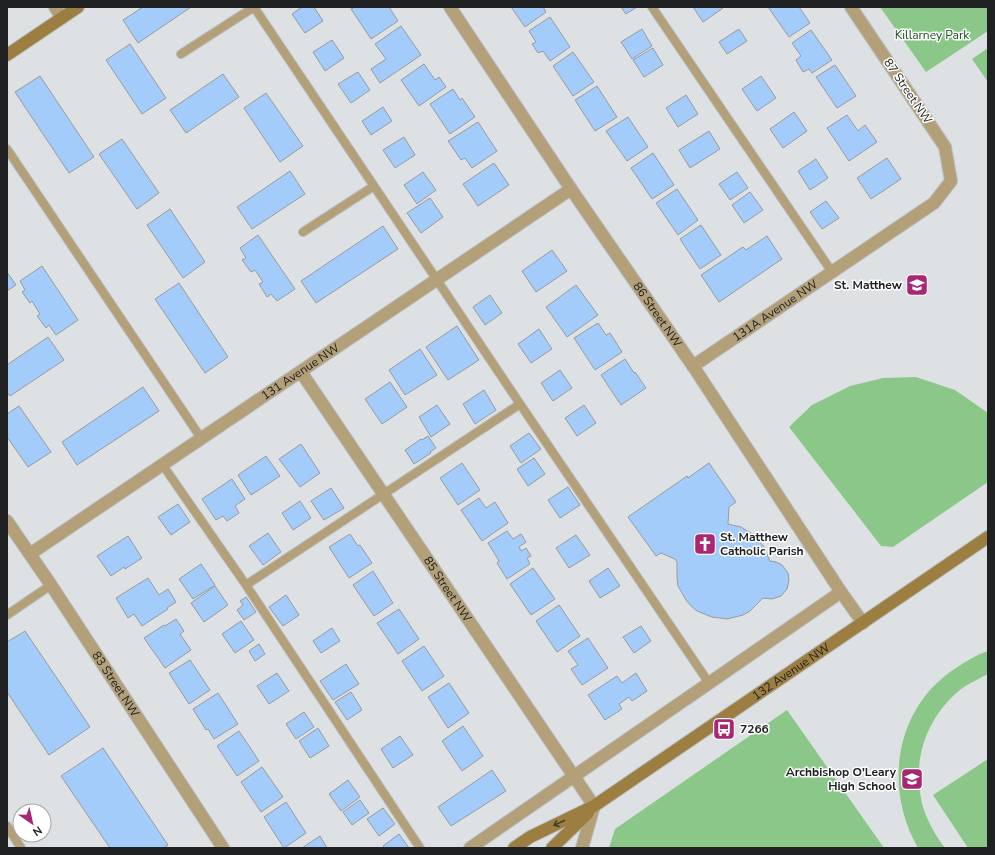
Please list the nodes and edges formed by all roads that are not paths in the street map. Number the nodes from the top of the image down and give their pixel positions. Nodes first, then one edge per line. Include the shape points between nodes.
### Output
1 (54, 7) edge
2 (78, 7) edge
3 (254, 7) edge
4 (450, 7) edge
5 (652, 7) edge
6 (851, 7) edge
7 (62, 18) junction
8 (7, 54) edge
9 (181, 54) dead end
10 (7, 149) edge
11 (951, 181) joint
12 (374, 186) junction
13 (571, 189) junction
14 (303, 232) dead end
15 (832, 272) junction
16 (436, 280) junction
17 (693, 366) junction
18 (301, 372) junction
19 (520, 404) junction
20 (201, 438) junction
21 (162, 464) junction
22 (383, 494) junction
23 (7, 521) edge
24 (988, 537) edge
25 (30, 554) junction
26 (51, 585) junction
27 (246, 585) junction
28 (841, 592) junction
29 (7, 615) edge
30 (863, 623) junction
31 (709, 683) junction
32 (573, 777) junction
33 (594, 806) junction
34 (7, 826) edge
35 (22, 848) edge
36 (223, 848) edge
37 (420, 848) edge
38 (470, 848) edge
39 (514, 848) edge
40 (552, 848) edge
41 (582, 848) edge

1 - 7 street
2 - 7 street
3 - 9 lane
3 - 12 lane
4 - 13 street, 86 Street NW
5 - 15 lane
6 - 11 street, 87 Street NW via 945,147
7 - 8 street
10 - 20 lane
11 - 15 street, 131A Avenue NW via 934,203
12 - 14 lane
12 - 16 lane
13 - 16 street, 131 Avenue NW
13 - 17 street, 86 Street NW
15 - 17 street, 131A Avenue NW
16 - 18 street, 131 Avenue NW
16 - 19 lane
17 - 28 street, 86 Street NW
18 - 20 street, 131 Avenue NW
18 - 22 street, 85 Street NW
19 - 22 lane
19 - 31 lane
20 - 21 street, 131 Avenue NW
21 - 25 street, 131 Avenue NW
21 - 27 lane
22 - 27 lane
22 - 32 street, 85 Street NW
23 - 25 street, 83 Street NW
24 - 30 street, 132 Avenue NW
25 - 26 street, 83 Street NW
26 - 29 lane
26 - 36 street, 83 Street NW
27 - 37 lane
28 - 30 street, 86 Street NW
28 - 31 street
30 - 33 street, 132 Avenue NW
31 - 32 street
32 - 33 street, 85 Street NW
32 - 38 street
33 -> 39 street, 132 Avenue NW via 530,837
33 - 40 street, 132 Avenue NW
33 - 41 street
34 - 35 lane

